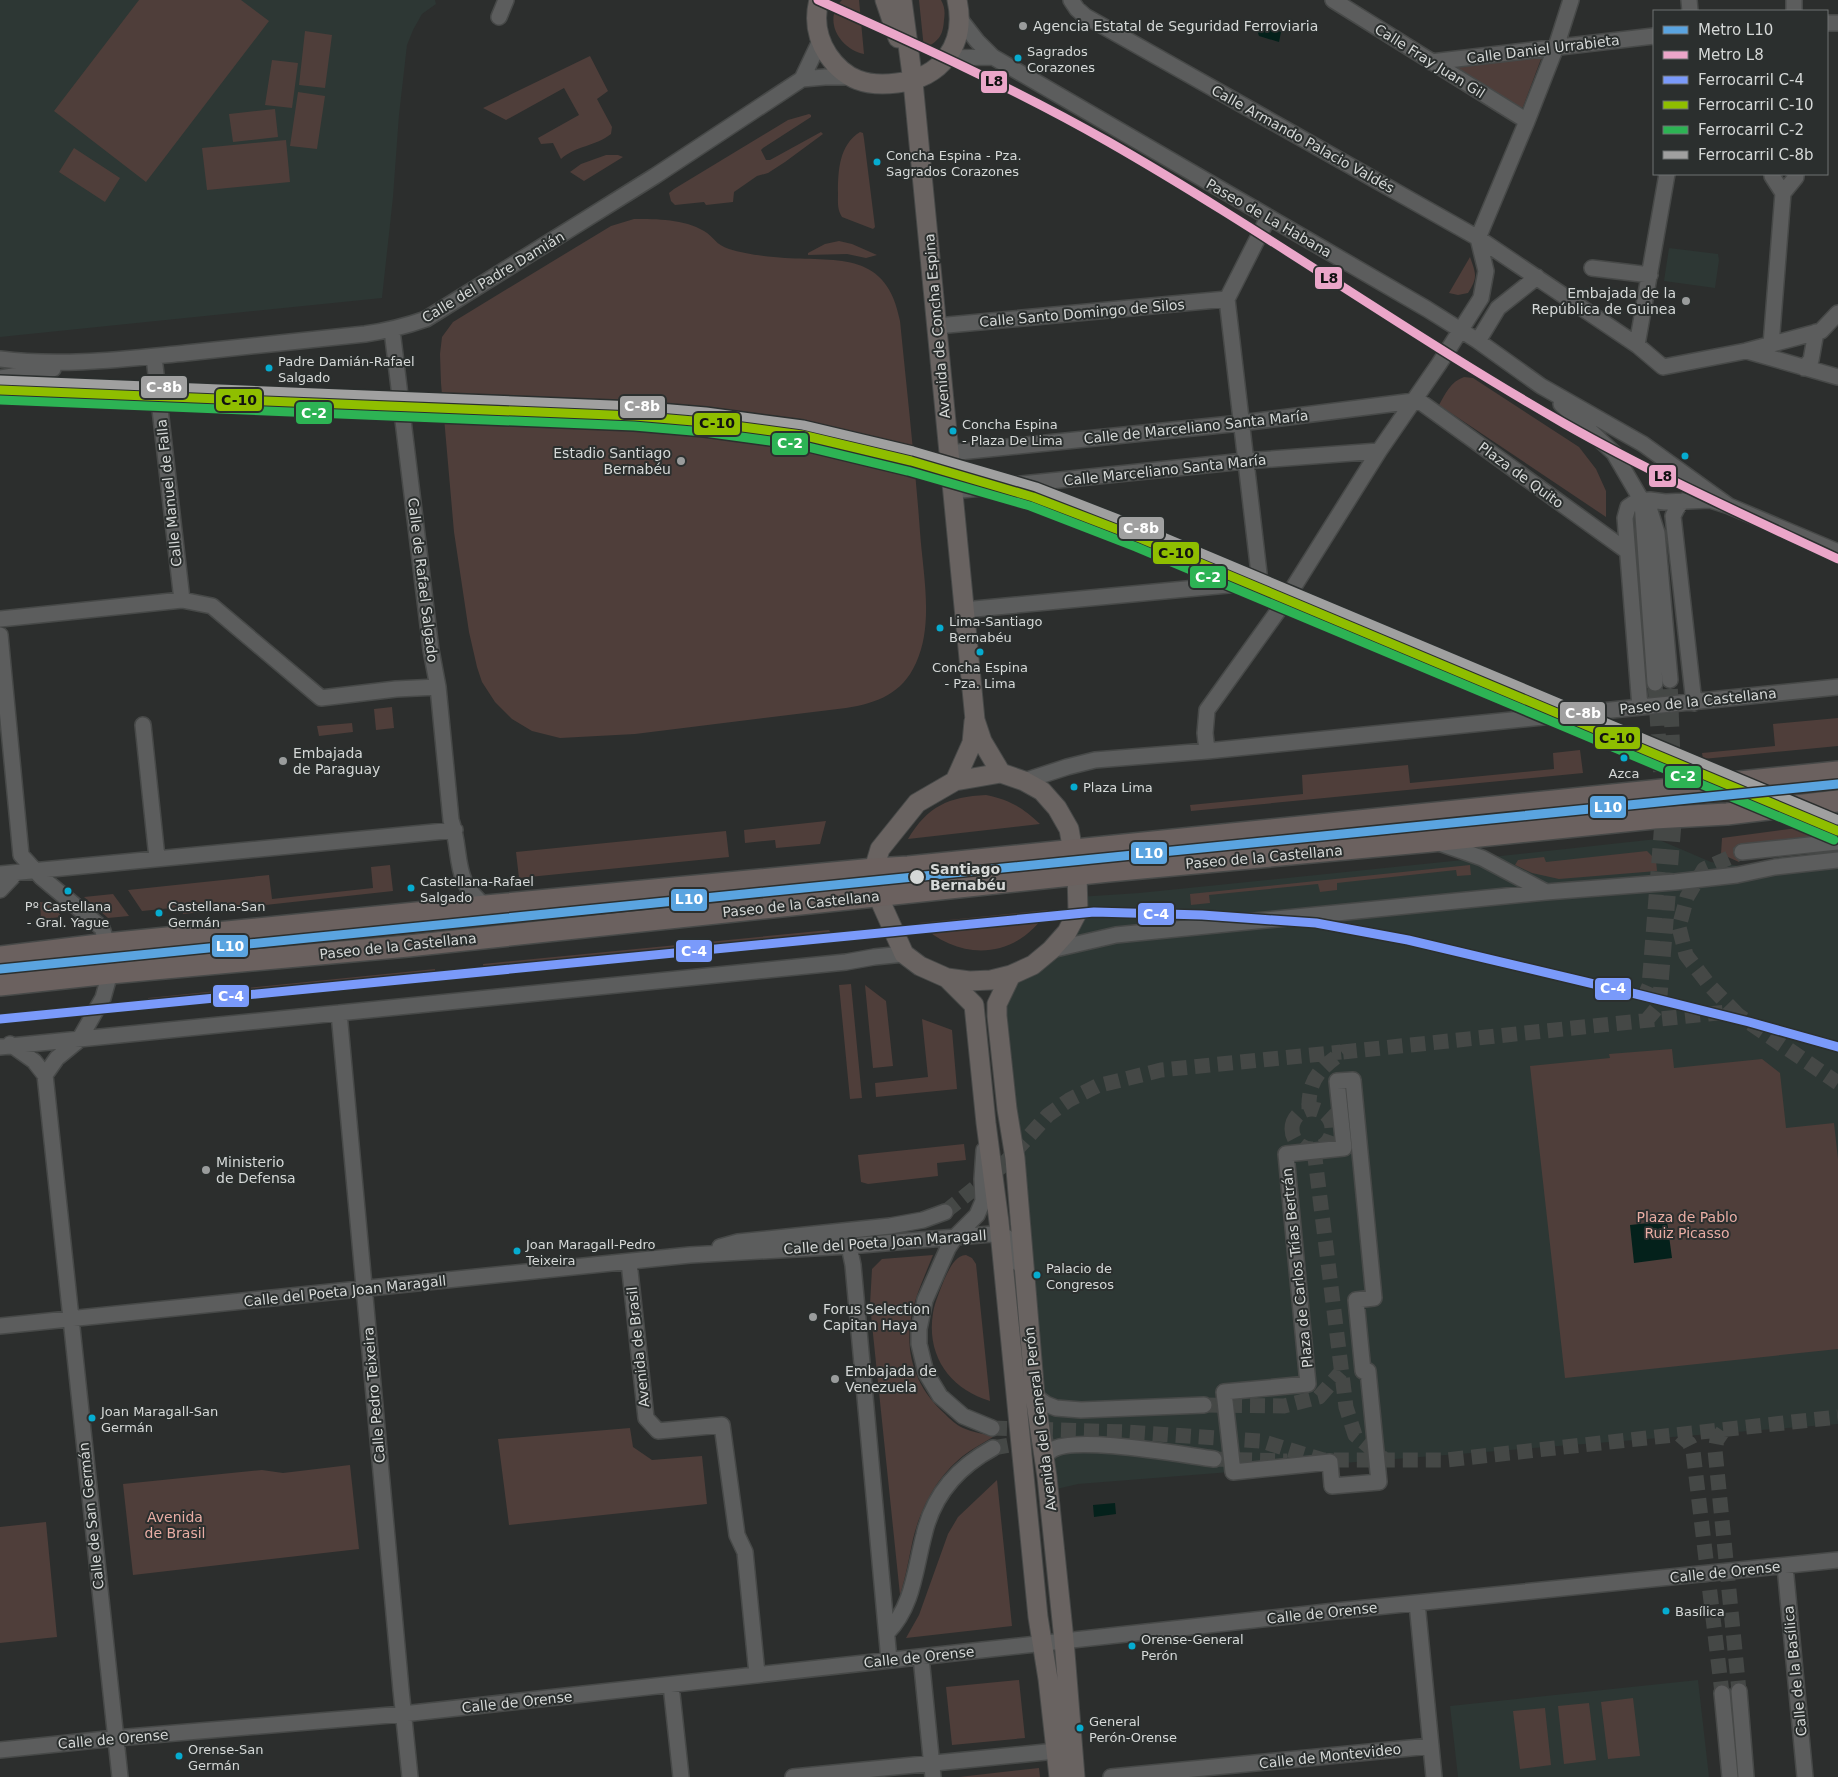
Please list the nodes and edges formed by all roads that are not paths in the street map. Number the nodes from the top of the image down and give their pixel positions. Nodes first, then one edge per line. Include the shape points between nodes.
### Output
1 (506, 0) edge
2 (886, 0) edge
3 (902, 0) edge
4 (958, 0) edge
5 (1072, 0) edge
6 (1333, 0) edge
7 (1572, 0) edge
8 (815, 3) edge
9 (500, 17) dead end
10 (960, 19) junction
11 (1653, 36) edge
12 (820, 41) junction
13 (1556, 47) junction
14 (994, 57) junction
15 (946, 58) junction
16 (1431, 62) junction
17 (849, 77) junction
18 (802, 79) junction
19 (913, 82) junction
20 (1527, 121) junction
21 (1667, 175) edge
22 (1772, 175) edge
23 (1796, 175) edge
24 (1783, 193) junction
25 (1268, 218) junction
26 (1478, 238) junction
27 (1592, 268) dead end
28 (1650, 276) junction
29 (1537, 277) junction
30 (1227, 300) junction
31 (1838, 313) edge
32 (937, 326) junction
33 (392, 330) junction
34 (1461, 330) junction
35 (1816, 332) junction
36 (1478, 341) junction
37 (1771, 345) junction
38 (1637, 346) junction
39 (1746, 351) junction
40 (154, 357) junction
41 (0, 359) edge
42 (26, 362) junction
43 (81, 363) junction
44 (0, 365) edge
45 (1804, 368) junction
46 (1838, 377) edge
47 (0, 378) edge
48 (1542, 386) junction
49 (1414, 401) junction
50 (1241, 423) junction
51 (1379, 451) junction
52 (949, 453) junction
53 (1245, 461) junction
54 (952, 491) junction
55 (1642, 501) junction
56 (1683, 501) junction
57 (1729, 506) junction
58 (1627, 551) junction
59 (1838, 552) edge
60 (1260, 582) junction
61 (182, 600) junction
62 (1283, 604) junction
63 (964, 610) junction
64 (0, 620) edge
65 (0, 635) edge
66 (1670, 680) tunnel mouth
67 (1654, 682) tunnel mouth
68 (438, 687) junction
69 (1838, 687) edge
70 (1694, 703) junction
71 (1640, 707) junction
72 (975, 720) junction
73 (143, 725) dead end
74 (1206, 751) junction
75 (1838, 772) edge
76 (1000, 774) junction
77 (955, 781) junction
78 (1024, 781) junction
79 (1838, 801) edge
80 (455, 830) junction
81 (1432, 841) junction
82 (1838, 842) edge
83 (1073, 849) junction
84 (1742, 852) tunnel mouth
85 (157, 858) junction
86 (1838, 860) edge
87 (874, 869) junction
88 (34, 870) junction
89 (16, 872) junction
90 (0, 874) edge
91 (1077, 874) junction
92 (0, 890) edge
93 (1546, 892) junction
94 (878, 896) junction
95 (486, 906) junction
96 (107, 944) junction
97 (1052, 950) junction
98 (904, 954) junction
99 (0, 957) edge
100 (110, 973) junction
101 (1011, 975) junction
102 (947, 978) junction
103 (0, 984) edge
104 (339, 1013) junction
105 (79, 1040) junction
106 (4, 1044) edge
107 (46, 1075) junction
108 (986, 1123) junction
109 (945, 1212) tunnel mouth
110 (1000, 1234) junction
111 (956, 1236) junction
112 (848, 1246) junction
113 (690, 1255) junction
114 (629, 1262) junction
115 (364, 1289) junction
116 (1028, 1306) junction
117 (72, 1319) junction
118 (0, 1326) edge
119 (1308, 1384) joint
120 (1035, 1396) junction
121 (1204, 1406) tunnel mouth
122 (992, 1428) tunnel mouth
123 (993, 1448) tunnel mouth
124 (1045, 1458) junction
125 (1214, 1459) tunnel mouth
126 (1838, 1560) edge
127 (1785, 1566) junction
128 (1417, 1603) junction
129 (887, 1633) junction
130 (1064, 1640) junction
131 (1042, 1643) junction
132 (920, 1657) junction
133 (889, 1660) junction
134 (757, 1674) junction
135 (671, 1685) junction
136 (1738, 1691) tunnel mouth
137 (1722, 1693) tunnel mouth
138 (403, 1714) junction
139 (116, 1738) junction
140 (1431, 1746) junction
141 (0, 1750) edge
142 (1064, 1750) junction
143 (932, 1770) edge
144 (851, 1774) edge
145 (120, 1777) edge
146 (410, 1777) edge
147 (681, 1777) edge
148 (793, 1777) edge
149 (1059, 1777) edge
150 (1075, 1777) edge
151 (1111, 1777) edge
152 (1434, 1777) edge
153 (1730, 1777) edge
154 (1746, 1777) edge
155 (1806, 1777) edge

1 - 9 street
2 - 19 main road, Avenida de Concha Espina
3 - 19 main road, Avenida de Concha Espina
4 - 10 main road
5 - 26 street, Calle Armando Palacio Valdés via 1076,9 1085,16
6 - 16 street, Calle Fray Juan Gil
7 - 13 street
8 - 12 main road
10 - 14 street, Paseo de La Habana via 984,50
10 - 15 main road via 956,40
11 - 13 street, Calle Daniel Urrabieta
12 - 17 main road via 832,61
12 - 18 street
13 - 16 street, Calle Daniel Urrabieta
13 - 20 street
14 - 15 street
14 - 25 street, Paseo de La Habana
15 - 19 main road via 932,72
16 - 20 street, Calle Fray Juan Gil
17 - 18 street
17 - 19 main road via 875,84
18 - 33 street, Calle del Padre Damián via 655,176 426,319
19 - 32 main road, Avenida de Concha Espina
20 - 26 street
21 - 28 street
22 - 24 street
23 - 24 street
24 - 37 street
25 - 30 street
25 - 34 street, Paseo de La Habana
26 - 29 street, Calle Armando Palacio Valdés
26 - 34 street via 1486,271 1481,298
27 - 28 street
28 - 38 street
29 - 36 street via 1498,308
29 - 38 street, Calle Armando Palacio Valdés
30 - 32 street, Calle Santo Domingo de Silos
30 - 50 street
31 - 35 street via 1820,332
32 - 52 main road, Avenida de Concha Espina
33 - 40 street, Calle del Padre Damián
33 - 68 street, Calle de Rafael Salgado
34 - 36 street, Paseo de La Habana
34 - 49 street
35 - 37 street, Calle Armando Palacio Valdés
35 - 45 street via 1811,360
36 - 48 street, Paseo de La Habana
37 - 39 street, Calle Armando Palacio Valdés
38 - 39 street, Calle Armando Palacio Valdés via 1663,367
39 - 45 street
40 - 43 street, Calle del Padre Damián
40 - 61 street, Calle Manuel de Falla
41 - 42 street, Calle del Padre Damián
42 - 43 street, Calle del Padre Damián
42 - 44 street, Calle del Padre Damián
43 - 47 street, Calle del Padre Damián
45 - 46 street
48 - 55 street, Paseo de La Habana via 1614,453
48 - 57 street, Paseo de La Habana via 1643,444
49 - 50 street, Calle de Marceliano Santa María
49 - 51 street
49 - 58 street, Plaza de Quito via 1422,403
50 - 52 street, Calle de Marceliano Santa María
50 - 53 street
51 - 53 street, Calle Marceliano Santa María
51 - 62 street
52 - 54 main road, Avenida de Concha Espina
53 - 54 street, Calle Marceliano Santa María
53 - 60 street
54 - 63 main road, Avenida de Concha Espina
55 - 56 street, Paseo de La Habana
55 - 58 street via 1631,504 1625,511
55 - 66 street, Paseo de La Habana via 1650,511 1656,529
55 - 67 street
56 - 57 street, Paseo de La Habana via 1704,500
56 - 70 street via 1674,516
57 - 59 street, Paseo de La Habana
58 - 71 street
60 - 62 street
60 - 63 street
61 - 64 street
61 - 68 street via 212,606 321,698
62 - 74 street via 1207,710
63 - 72 main road, Avenida de Concha Espina
65 - 88 street via 21,855
68 - 80 street, Calle de Rafael Salgado via 451,820
69 - 70 street, Paseo de la Castellana
70 - 71 street, Paseo de la Castellana
71 - 74 street, Paseo de la Castellana
72 - 76 main road, Avenida de Concha Espina
72 - 77 main road, Avenida de Concha Espina via 972,743
73 - 85 street
74 - 78 street, Paseo de la Castellana via 1095,760
75 - 83 highway, Paseo de la Castellana
76 - 77 main road
76 - 78 main road
77 - 87 main road via 917,803 880,849
78 - 83 main road via 1042,791 1057,808 1069,829
79 - 81 highway, Paseo de la Castellana
80 - 85 street
80 - 95 street via 460,868 468,889
81 - 91 highway, Paseo de la Castellana
81 - 93 street, Paseo de la Castellana via 1482,858
82 - 84 street
83 - 87 highway, Paseo de la Castellana
83 - 91 main road
85 - 88 street
86 - 93 street via 1675,882
87 - 94 main road
87 - 95 highway, Paseo de la Castellana
88 - 89 street
88 - 96 street via 102,928
89 - 90 street
89 - 92 street
91 - 94 highway, Paseo de la Castellana
91 - 97 main road via 1078,910
93 - 97 street via 1116,935
94 - 98 main road
94 - 100 highway, Paseo de la Castellana via 408,946
95 - 96 highway, Paseo de la Castellana
96 - 99 highway, Paseo de la Castellana
96 - 100 street
97 - 101 main road via 1033,965
98 - 102 main road via 920,966
98 - 104 street
100 - 103 highway, Paseo de la Castellana
100 - 105 street via 104,998
101 - 102 main road via 970,981
101 - 116 main road, Avenida del General Perón via 997,1004
102 - 108 main road, Avenida del General Perón via 974,1006
104 - 105 street
104 - 115 street, Calle Pedro Teixeira
105 - 106 street
105 - 107 street via 57,1058
106 - 107 street via 34,1061
107 - 117 street, Calle de San Germán
108 - 110 main road, Avenida del General Perón
108 - 111 street, Avenida del General Perón via 983,1201 977,1215
109 - 113 street, Calle del Poeta Joan Maragall via 906,1223 738,1242
110 - 111 street, Calle del Poeta Joan Maragall
110 - 116 street, Calle del Poeta Joan Maragall via 1014,1246 1020,1283
110 - 131 main road, Avenida del General Perón
111 - 112 street, Calle del Poeta Joan Maragall
111 - 122 street, Avenida del General Perón via 926,1300 919,1344 926,1372 940,1396 963,1416
112 - 113 street, Calle del Poeta Joan Maragall
112 - 129 street via 854,1275
113 - 114 street, Calle del Poeta Joan Maragall
114 - 115 street, Calle del Poeta Joan Maragall
114 - 134 street, Avenida de Brasil via 646,1418 658,1431 722,1425 737,1535 745,1552
115 - 117 street, Calle del Poeta Joan Maragall
115 - 138 street, Calle Pedro Teixeira
116 - 120 main road, Avenida del General Perón
117 - 118 street, Calle del Poeta Joan Maragall
117 - 139 street, Calle de San Germán
119 - 119 street, Plaza de Carlos Trías Bertrán via 1224,1392 1232,1472 1330,1462 1332,1486 1379,1482 1368,1371 1363,1371 1356,1300 1374,1298 1353,1080 1337,1081 1344,1148 1286,1154
120 - 121 street via 1056,1408 1081,1410
120 - 124 main road, Avenida del General Perón
123 - 129 street via 963,1468 935,1504 923,1536 911,1591 903,1611
124 - 125 street via 1055,1448 1094,1444
124 - 130 main road, Avenida del General Perón
126 - 127 street, Calle de Orense
127 - 128 street, Calle de Orense
127 - 155 street, Calle de la Basílica
128 - 130 street, Calle de Orense
128 - 140 street
129 - 133 street
130 - 131 street, Calle de Orense
130 - 142 main road, Avenida del General Perón
131 - 132 street, Calle de Orense
131 - 142 main road, Avenida del General Perón
132 - 133 street, Calle de Orense
132 - 143 street
133 - 134 street, Calle de Orense
134 - 135 street, Calle de Orense
135 - 138 street, Calle de Orense
135 - 147 street
136 - 154 street
137 - 153 street
138 - 139 street, Calle de Orense
138 - 146 street, Calle Pedro Teixeira
139 - 141 street, Calle de Orense
139 - 145 street, Calle de San Germán
140 - 151 street, Calle de Montevideo
140 - 152 street
142 - 143 street
142 - 149 main road, Avenida del General Perón
142 - 150 main road, Avenida del General Perón
143 - 144 street
144 - 148 street

